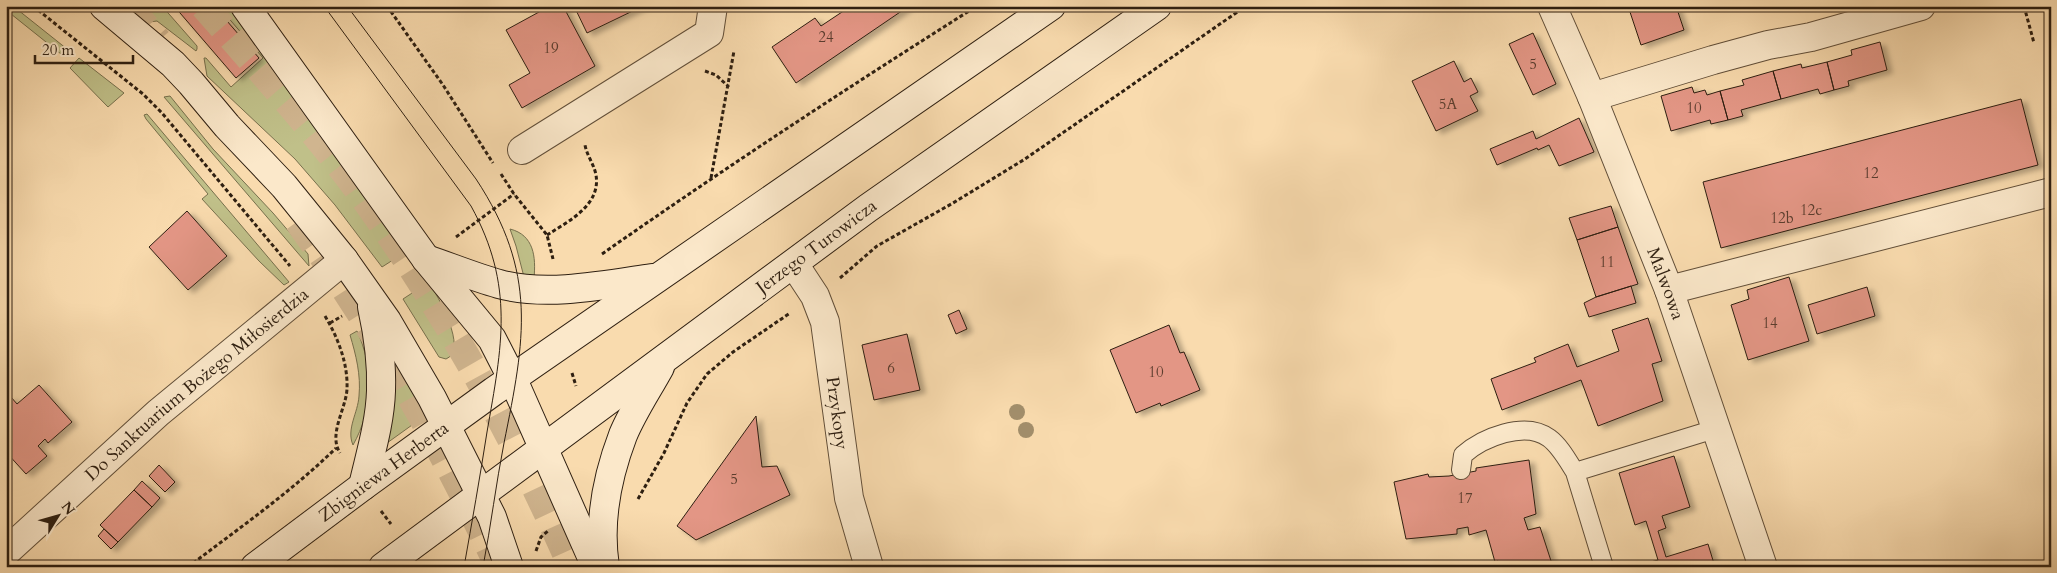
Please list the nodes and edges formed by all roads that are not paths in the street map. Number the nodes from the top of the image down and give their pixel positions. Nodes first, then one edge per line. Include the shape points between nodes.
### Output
1 (104, 6) edge
2 (245, 6) edge
3 (713, 6) edge
4 (1051, 6) edge
5 (1156, 6) edge
6 (1552, 6) edge
7 (1921, 6) edge
8 (1592, 97) junction
9 (522, 150) dead end
10 (2051, 192) edge
11 (426, 259) junction
12 (344, 260) junction
13 (794, 264) junction
14 (660, 276) junction
15 (1669, 290) junction
16 (370, 297) junction
17 (664, 359) junction
18 (513, 379) junction
19 (446, 427) junction
20 (1715, 429) junction
21 (544, 448) junction
22 (1461, 470) dead end
23 (1575, 472) junction
24 (363, 486) junction
25 (481, 495) junction
26 (6, 552) edge
27 (255, 567) edge
28 (383, 567) edge
29 (509, 567) edge
30 (596, 567) edge
31 (606, 567) edge
32 (869, 567) edge
33 (1604, 567) edge
34 (1762, 567) edge

1 - 12 main road via 191,83 284,186
2 - 11 main road
3 - 9 main road via 708,33
4 - 14 main road
5 - 13 main road, Jerzego Turowicza via 884,196
6 - 8 main road, Malwowa
7 - 8 main road via 1713,60
8 - 15 main road, Malwowa
10 - 15 main road
11 - 14 main road via 500,284 520,287 565,290
11 - 18 main road via 492,339
12 - 16 main road
12 - 26 main road, Do Sanktuarium Bożego Miłosierdzia via 158,413
13 - 17 main road, Jerzego Turowicza
13 - 32 main road, Przykopy via 815,296 825,322 849,498
14 - 18 main road
15 - 20 main road, Malwowa
16 - 19 main road
16 - 24 main road via 377,330 381,391 376,431
17 - 21 main road, Jerzego Turowicza
17 - 31 main road via 624,434 605,495
18 - 19 main road, Zbigniewa Herberta
18 - 21 main road
19 - 24 main road, Zbigniewa Herberta
19 - 25 main road
20 - 23 lane
20 - 34 main road, Malwowa
21 - 25 main road, Jerzego Turowicza
21 - 30 main road
22 - 23 lane via 1463,455 1476,444 1517,430 1532,430 1549,438
23 - 33 lane
24 - 27 main road, Zbigniewa Herberta
25 - 28 main road
25 - 29 main road

